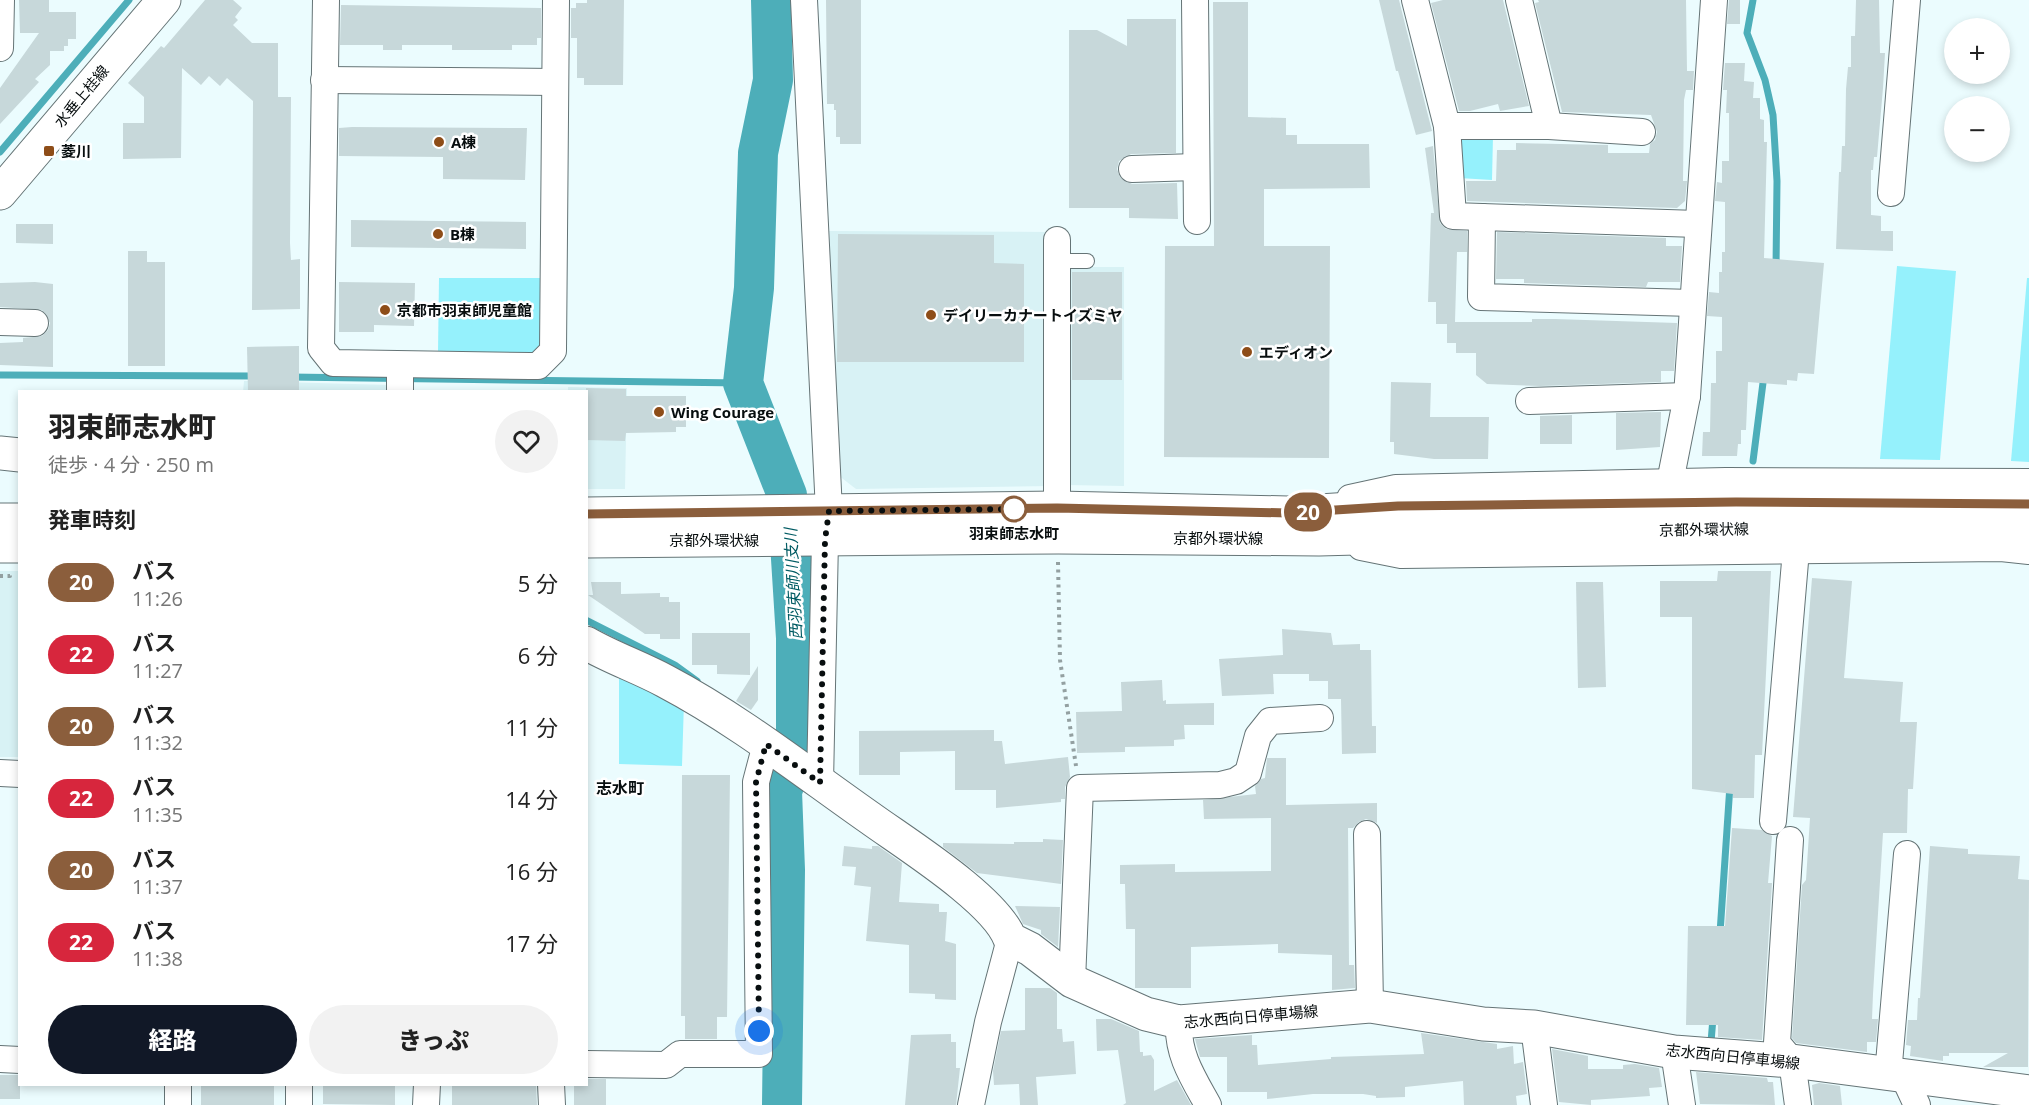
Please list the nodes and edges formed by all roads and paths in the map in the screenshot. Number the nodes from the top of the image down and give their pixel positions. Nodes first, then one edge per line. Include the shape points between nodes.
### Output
1 (1, 0) edge
2 (164, 0) edge
3 (326, 0) edge
4 (556, 0) edge
5 (804, 0) edge
6 (1195, 0) edge
7 (1415, 0) edge
8 (1519, 0) edge
9 (1713, 0) edge
10 (1907, 0) edge
11 (0, 48) edge
12 (324, 80) junction
13 (555, 82) junction
14 (1447, 126) junction
15 (1549, 126) junction
16 (1642, 132) dead end
17 (1196, 167) junction
18 (1131, 169) dead end
19 (0, 193) edge
20 (1891, 193) dead end
21 (1482, 217) junction
22 (1197, 220) dead end
23 (1697, 224) junction
24 (1057, 251) joint
25 (1087, 261) dead end
26 (1692, 303) junction
27 (0, 322) edge
28 (35, 323) dead end
29 (400, 379) edge
30 (1687, 396) junction
31 (1529, 401) dead end
32 (0, 453) edge
33 (18, 454) edge
34 (1670, 482) junction
35 (2029, 482) edge
36 (2029, 504) edge
37 (1288, 513) junction
38 (588, 514) edge
39 (1736, 515) junction
40 (0, 520) edge
41 (18, 520) edge
42 (1057, 523) junction
43 (817, 525) junction
44 (768, 526) junction
45 (2029, 528) edge
46 (1319, 539) junction
47 (588, 541) edge
48 (0, 546) edge
49 (18, 546) edge
50 (1796, 550) junction
51 (2029, 551) edge
52 (588, 644) edge
53 (1320, 718) dead end
54 (793, 763) junction
55 (0, 773) edge
56 (18, 774) edge
57 (1080, 788) junction
58 (1773, 821) dead end
59 (1367, 834) dead end
60 (1790, 840) dead end
61 (1907, 854) dead end
62 (1010, 939) junction
63 (1071, 981) junction
64 (1370, 1006) junction
65 (1179, 1022) junction
66 (1534, 1027) junction
67 (1674, 1052) junction
68 (0, 1059) edge
69 (18, 1060) edge
70 (1792, 1061) junction
71 (588, 1064) edge
72 (178, 1086) edge
73 (299, 1086) edge
74 (427, 1086) edge
75 (551, 1086) edge
76 (1903, 1086) edge
77 (2029, 1092) edge
78 (178, 1105) edge
79 (299, 1105) edge
80 (426, 1105) edge
81 (552, 1105) edge
82 (971, 1105) edge
83 (1208, 1105) edge
84 (1544, 1105) edge
85 (1682, 1105) edge
86 (1798, 1105) edge

1 - 11 street
2 - 19 main road, 水垂上桂線
3 - 12 street
4 - 13 street
5 - 43 street
6 - 17 street
7 - 14 street
8 - 15 street
9 - 23 street
10 - 20 street
12 - 13 street
12 - 29 street via 321,348 333,363
13 - 29 street via 553,351 538,366
14 - 15 street
14 - 21 street via 1453,216
15 - 16 street
17 - 18 street
17 - 22 street
21 - 23 street
21 - 26 street via 1481,297
23 - 26 street
24 - 25 lane
24 - 42 street
26 - 30 street
27 - 28 street
30 - 31 street
30 - 34 street
32 - 33 main road
34 - 35 street
34 - 37 street via 1396,488
36 - 39 main road, 京都外環状線
37 - 39 main road, 京都外環状線 via 1398,506
37 - 42 main road, 京都外環状線
38 - 44 main road, 京都外環状線
39 - 45 main road, 京都外環状線
39 - 46 main road, 京都外環状線
40 - 41 main road
42 - 43 main road, 京都外環状線
42 - 46 main road, 京都外環状線
42 - 57 path via 1060,660
43 - 44 main road, 京都外環状線
43 - 54 street
44 - 47 main road, 京都外環状線
46 - 50 street via 1401,555
48 - 49 main road
50 - 51 street
50 - 58 street
52 - 54 main road, 志水西向日停車場線 via 665,681
53 - 57 street via 1270,721 1258,736 1248,773 1236,781 1220,785
54 - 62 main road, 志水西向日停車場線 via 957,881 1006,928
54 - 71 street via 756,782 759,1054 680,1054 666,1065
55 - 56 street
57 - 63 street
59 - 64 street
60 - 70 street via 1777,1043
61 - 76 street
62 - 63 main road, 志水西向日停車場線 via 1030,949
62 - 82 street
63 - 65 main road, 志水西向日停車場線 via 1146,1014
64 - 65 main road, 志水西向日停車場線
64 - 66 main road, 志水西向日停車場線 via 1483,1024
65 - 83 street via 1178,1041 1186,1065
66 - 67 main road, 志水西向日停車場線
66 - 84 street
67 - 70 main road, 志水西向日停車場線
67 - 85 street
68 - 69 street
70 - 76 main road, 志水西向日停車場線
70 - 86 street
72 - 78 street
73 - 79 street
74 - 80 street
75 - 81 street
76 - 77 main road, 志水西向日停車場線

